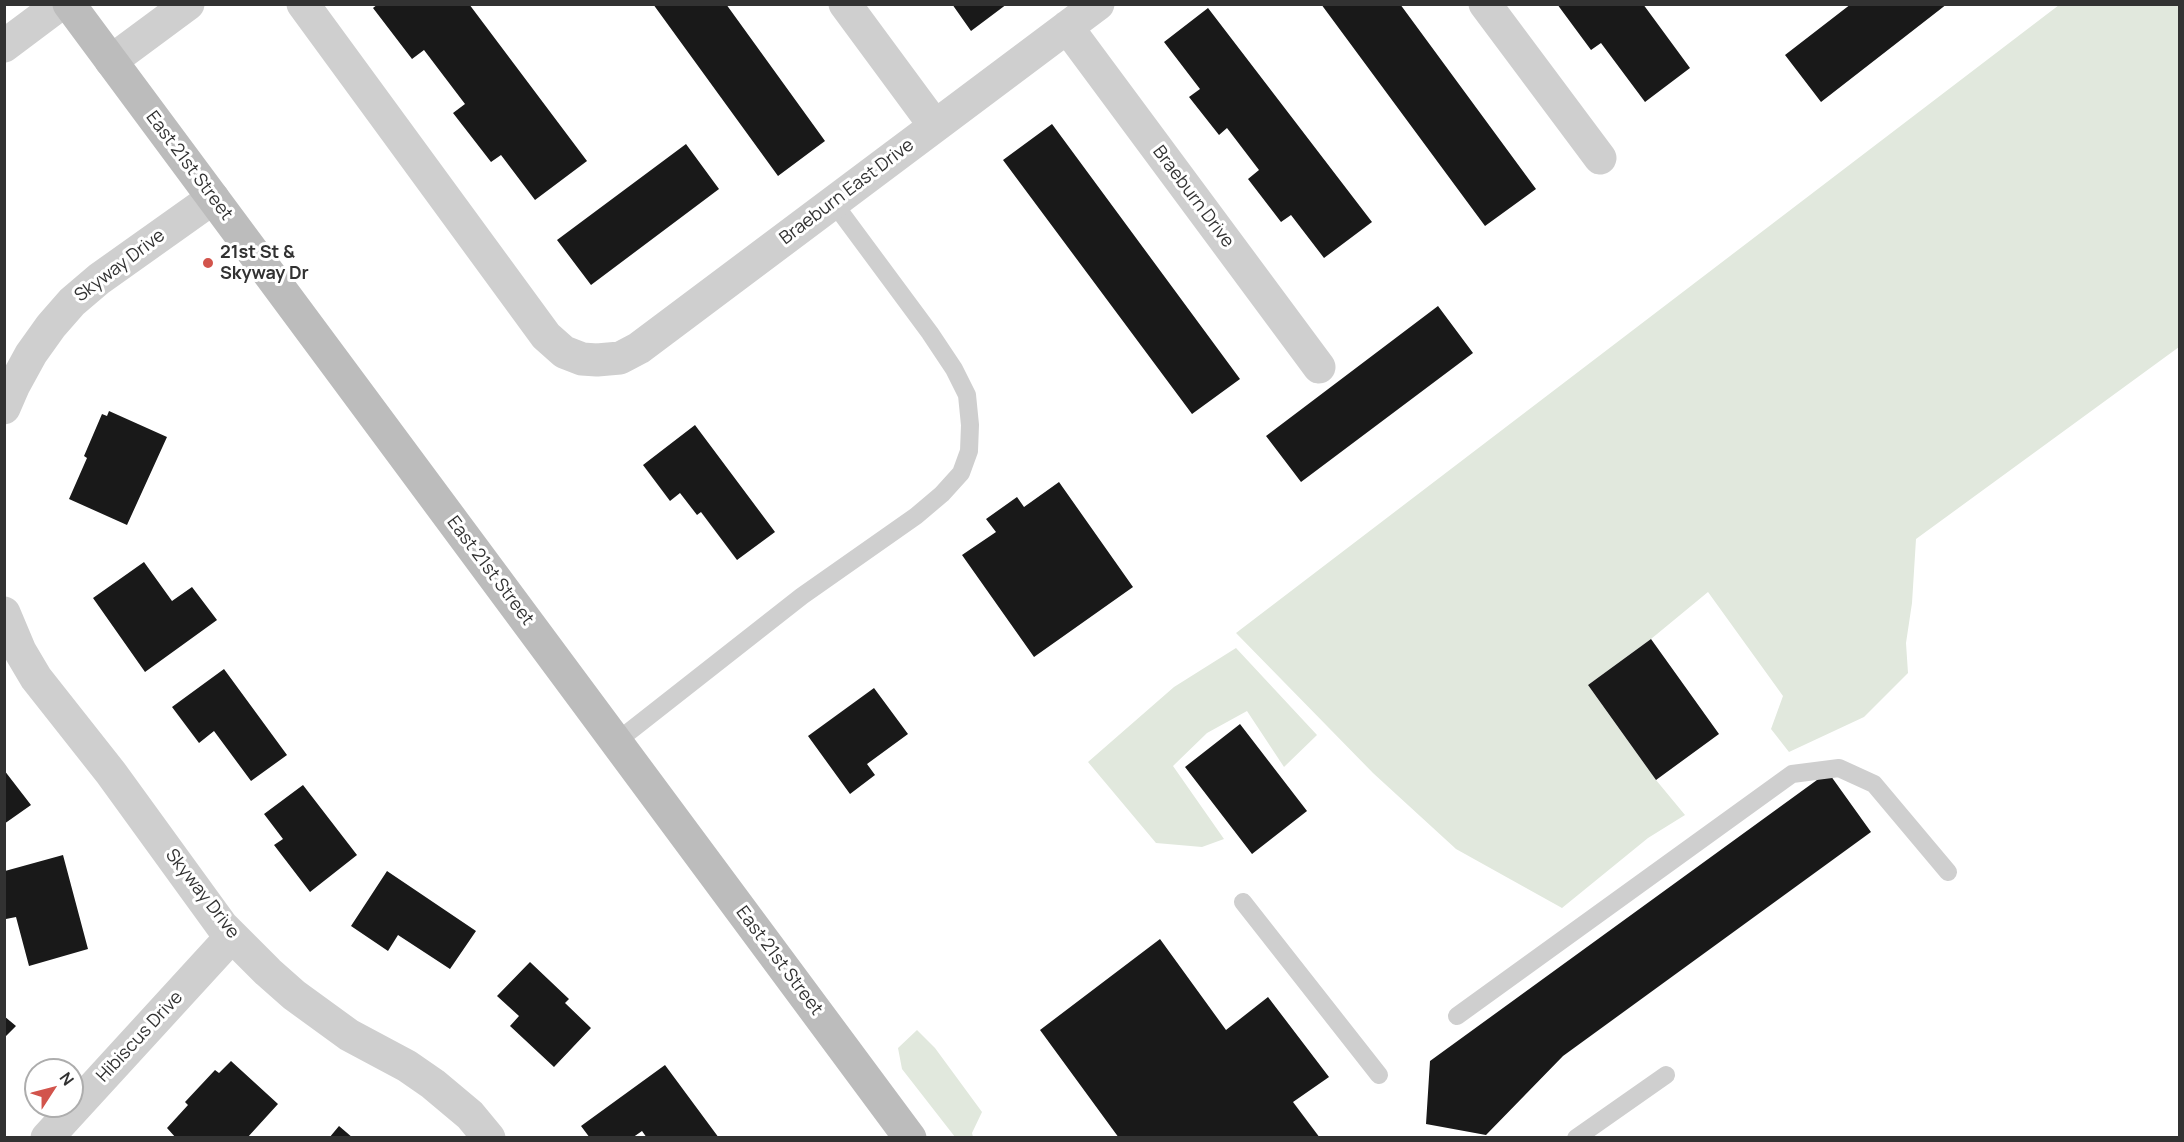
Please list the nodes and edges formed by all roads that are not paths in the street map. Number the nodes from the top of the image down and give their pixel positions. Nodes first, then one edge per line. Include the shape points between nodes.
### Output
1 (60, 4) edge
2 (69, 4) edge
3 (188, 4) edge
4 (303, 4) edge
5 (845, 4) edge
6 (1098, 4) edge
7 (1485, 4) edge
8 (1067, 27) junction
9 (4, 46) edge
10 (111, 62) junction
11 (935, 126) junction
12 (1600, 158) dead end
13 (213, 198) junction
14 (833, 202) junction
15 (1319, 367) dead end
16 (4, 408) edge
17 (4, 613) edge
18 (616, 742) junction
19 (1948, 872) dead end
20 (1243, 902) dead end
21 (232, 936) junction
22 (1457, 1016) dead end
23 (1379, 1075) dead end
24 (1666, 1075) dead end
25 (47, 1137) edge
26 (489, 1137) edge
27 (910, 1137) edge
28 (1576, 1137) edge

1 - 9 street
2 - 10 main road, East 21st Street
3 - 10 street
4 - 14 street, Braeburn East Drive via 546,336 564,352 606,360 639,348
5 - 11 street
6 - 8 street, Braeburn East Drive
7 - 12 street
8 - 11 street, Braeburn East Drive
8 - 15 street, Braeburn Drive
10 - 13 main road, East 21st Street
11 - 14 street, Braeburn East Drive
13 - 16 street, Skyway Drive via 72,302 31,354
13 - 18 main road, East 21st Street
14 - 18 lane via 958,377 966,395 970,425 969,451 961,473 916,516 802,596
17 - 21 street, Skyway Drive via 36,678
18 - 27 main road, East 21st Street
19 - 22 lane via 1874,784 1839,768 1792,774
20 - 23 lane
21 - 25 street, Hibiscus Drive
21 - 26 street, Skyway Drive via 294,994 349,1035 433,1084
24 - 28 lane

